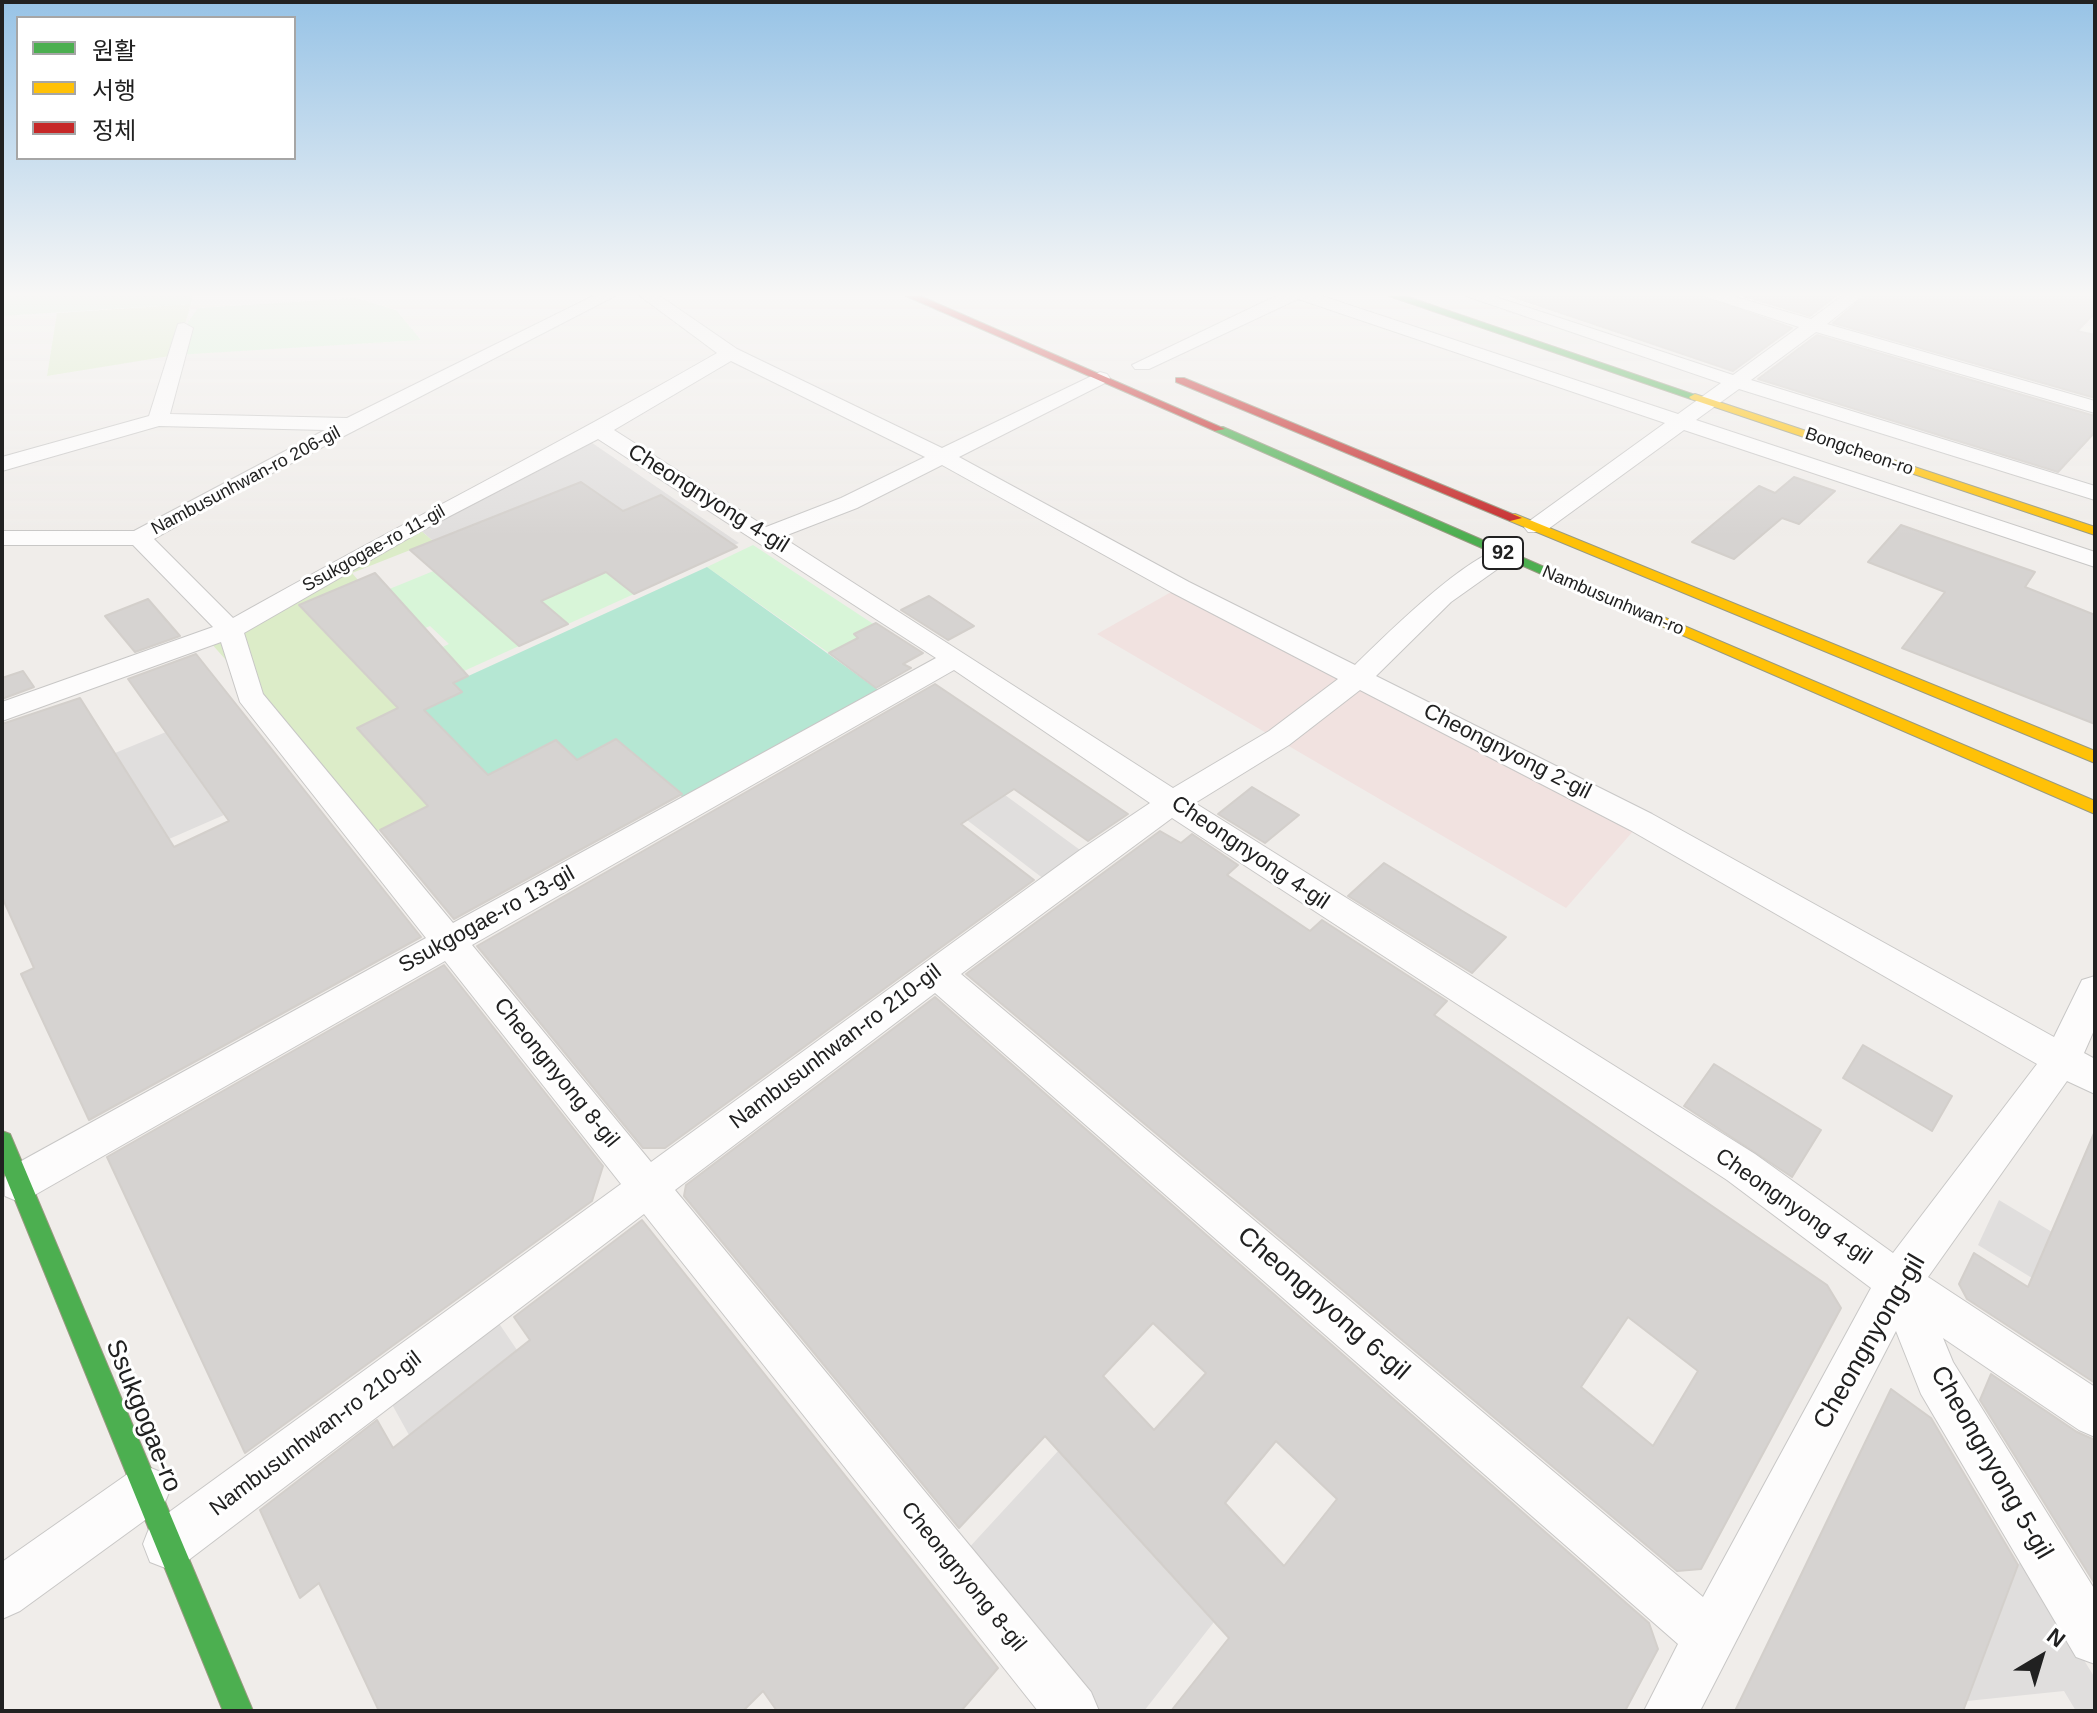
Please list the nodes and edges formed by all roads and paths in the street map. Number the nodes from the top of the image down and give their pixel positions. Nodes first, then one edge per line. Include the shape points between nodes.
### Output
1 (170, 376) edge
2 (448, 376) edge
3 (691, 376) edge
4 (777, 376) edge
5 (1095, 376) edge
6 (1170, 376) edge
7 (1544, 376) edge
8 (1630, 376) edge
9 (1718, 376) edge
10 (1745, 376) edge
11 (1990, 376) edge
12 (1100, 378) junction
13 (1736, 382) junction
14 (1217, 395) junction
15 (1707, 402) junction
16 (2095, 406) edge
17 (1178, 412) junction
18 (158, 420) junction
19 (1683, 422) junction
20 (353, 424) junction
21 (599, 430) junction
22 (945, 458) junction
23 (2, 464) edge
24 (2095, 493) edge
25 (1536, 527) junction
26 (2095, 531) edge
27 (766, 535) junction
28 (2, 538) edge
29 (139, 538) junction
30 (1504, 553) junction
31 (2095, 560) edge
32 (230, 630) junction
33 (955, 658) junction
34 (1360, 676) junction
35 (2, 712) edge
36 (2095, 757) edge
37 (1173, 802) junction
38 (2095, 808) edge
39 (448, 941) junction
40 (936, 973) junction
41 (2095, 990) edge
42 (2078, 1069) edge
43 (2, 1141) edge
44 (19, 1183) junction
45 (648, 1187) junction
46 (1898, 1282) junction
47 (2095, 1414) edge
48 (146, 1490) junction
49 (168, 1544) junction
50 (2, 1593) edge
51 (1709, 1636) junction
52 (2095, 1638) edge
53 (238, 1711) edge
54 (1072, 1711) edge
55 (1671, 1711) edge

1 - 18 street
2 - 20 street, Nambusunhwan-ro 206-gil
3 - 21 street, Ssukgogae-ro 11-gil
4 - 22 street, Cheongnyong 2-gil
5 - 12 main road, Nambusunhwan-ro / 92
6 - 14 main road, Nambusunhwan-ro / 92
7 - 19 street, Bongcheon-ro
8 - 15 main road, Bongcheon-ro
9 - 13 street, Bongcheon-ro
10 - 13 street
11 - 16 street
12 - 17 main road, Nambusunhwan-ro / 92
12 - 22 street
13 - 15 street
13 - 24 street, Bongcheon-ro
14 - 17 main road via 1176,396 1171,404
14 - 25 main road, Nambusunhwan-ro / 92
15 - 19 street
15 - 26 main road, Bongcheon-ro
17 - 30 main road, Nambusunhwan-ro / 92
18 - 20 street, Nambusunhwan-ro 206-gil
18 - 23 street, Nambusunhwan-ro 206-gil
19 - 25 street
19 - 31 street, Bongcheon-ro
20 - 29 street, Nambusunhwan-ro 206-gil
21 - 27 street, Cheongnyong 4-gil
21 - 32 street, Ssukgogae-ro 11-gil via 415,525
22 - 27 street
22 - 34 street, Cheongnyong 2-gil via 1180,587
25 - 36 main road, Nambusunhwan-ro / 92
27 - 33 street, Cheongnyong 4-gil
28 - 29 street
29 - 32 street, Cheongnyong 8-gil
30 - 34 street, Nambusunhwan-ro 210-gil via 1442,597
30 - 38 main road, Nambusunhwan-ro / 92
32 - 35 street, Ssukgogae-ro 11-gil
32 - 39 street, Cheongnyong 8-gil via 250,696
33 - 37 street, Cheongnyong 4-gil
33 - 39 street, Ssukgogae-ro 13-gil
34 - 37 street, Nambusunhwan-ro 210-gil via 1279,738
34 - 42 street, Cheongnyong 2-gil via 1641,822
37 - 40 street, Nambusunhwan-ro 210-gil
37 - 46 street, Cheongnyong 4-gil via 1741,1167
39 - 44 street, Ssukgogae-ro 13-gil
39 - 45 street, Cheongnyong 8-gil
40 - 45 street, Nambusunhwan-ro 210-gil
40 - 51 street, Cheongnyong 6-gil
41 - 42 street, Cheongnyong-gil
42 - 46 street, Cheongnyong-gil
43 - 44 main road, Ssukgogae-ro
44 - 48 main road, Ssukgogae-ro
45 - 49 street, Nambusunhwan-ro 210-gil
45 - 54 street, Cheongnyong 8-gil
46 - 47 street, Cheongnyong 4-gil
46 - 51 street, Cheongnyong-gil
46 - 52 street, Cheongnyong 5-gil via 1937,1378
48 - 49 main road, Ssukgogae-ro
48 - 50 street
49 - 53 main road, Ssukgogae-ro
51 - 55 street, Cheongnyong-gil

